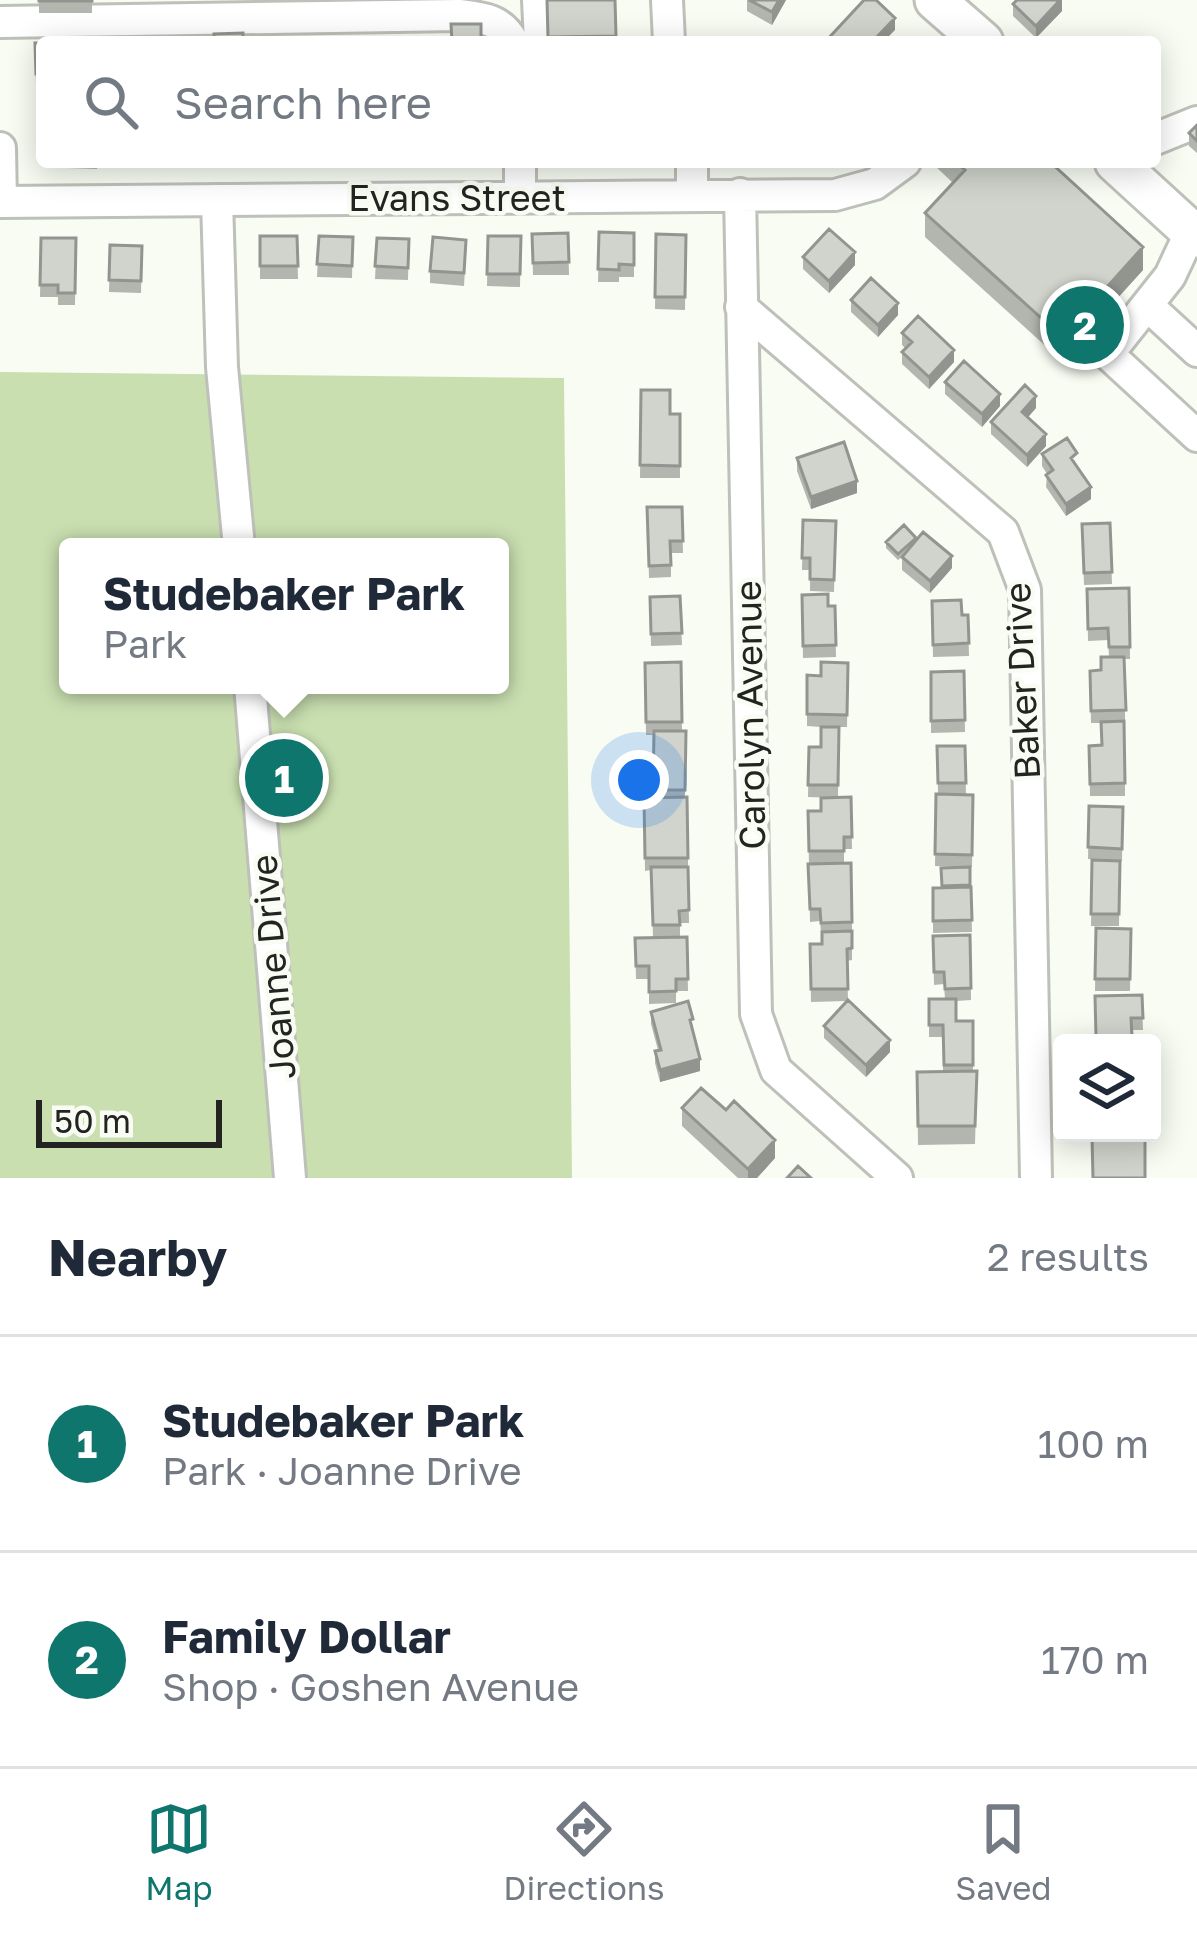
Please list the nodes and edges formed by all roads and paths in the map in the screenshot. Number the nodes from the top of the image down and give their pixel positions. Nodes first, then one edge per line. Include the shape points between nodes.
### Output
1 (538, 0) edge
2 (667, 0) edge
3 (935, 0) edge
4 (0, 22) edge
5 (508, 36) edge
6 (540, 36) edge
7 (669, 36) edge
8 (975, 36) edge
9 (1197, 122) edge
10 (1161, 137) edge
11 (0, 148) edge
12 (520, 168) edge
13 (692, 168) edge
14 (897, 168) edge
15 (1125, 168) edge
16 (740, 194) junction
17 (692, 196) junction
18 (520, 197) junction
19 (217, 200) junction
20 (1, 202) edge
21 (1195, 231) edge
22 (1147, 304) junction
23 (741, 307) junction
24 (1197, 351) edge
25 (1197, 436) edge
26 (238, 538) edge
27 (251, 694) edge
28 (290, 1178) edge
29 (897, 1178) edge
30 (1036, 1178) edge

1 - 6 street
2 - 7 street
3 - 8 main road
4 - 5 street via 459,15 487,18
9 - 10 street
11 - 20 street
12 - 18 street
13 - 17 street
14 - 16 street, Evans Street via 835,195
15 - 21 main road
16 - 17 street, Evans Street
16 - 23 street, Carolyn Avenue
17 - 18 street, Evans Street
18 - 19 street, Evans Street
19 - 20 street, Evans Street
19 - 26 street
21 - 22 street
22 - 24 street
22 - 25 street via 1108,355
23 - 29 street, Carolyn Avenue via 756,1014 776,1070
23 - 30 street, Baker Drive via 1003,532 1025,590
27 - 28 street, Joanne Drive

